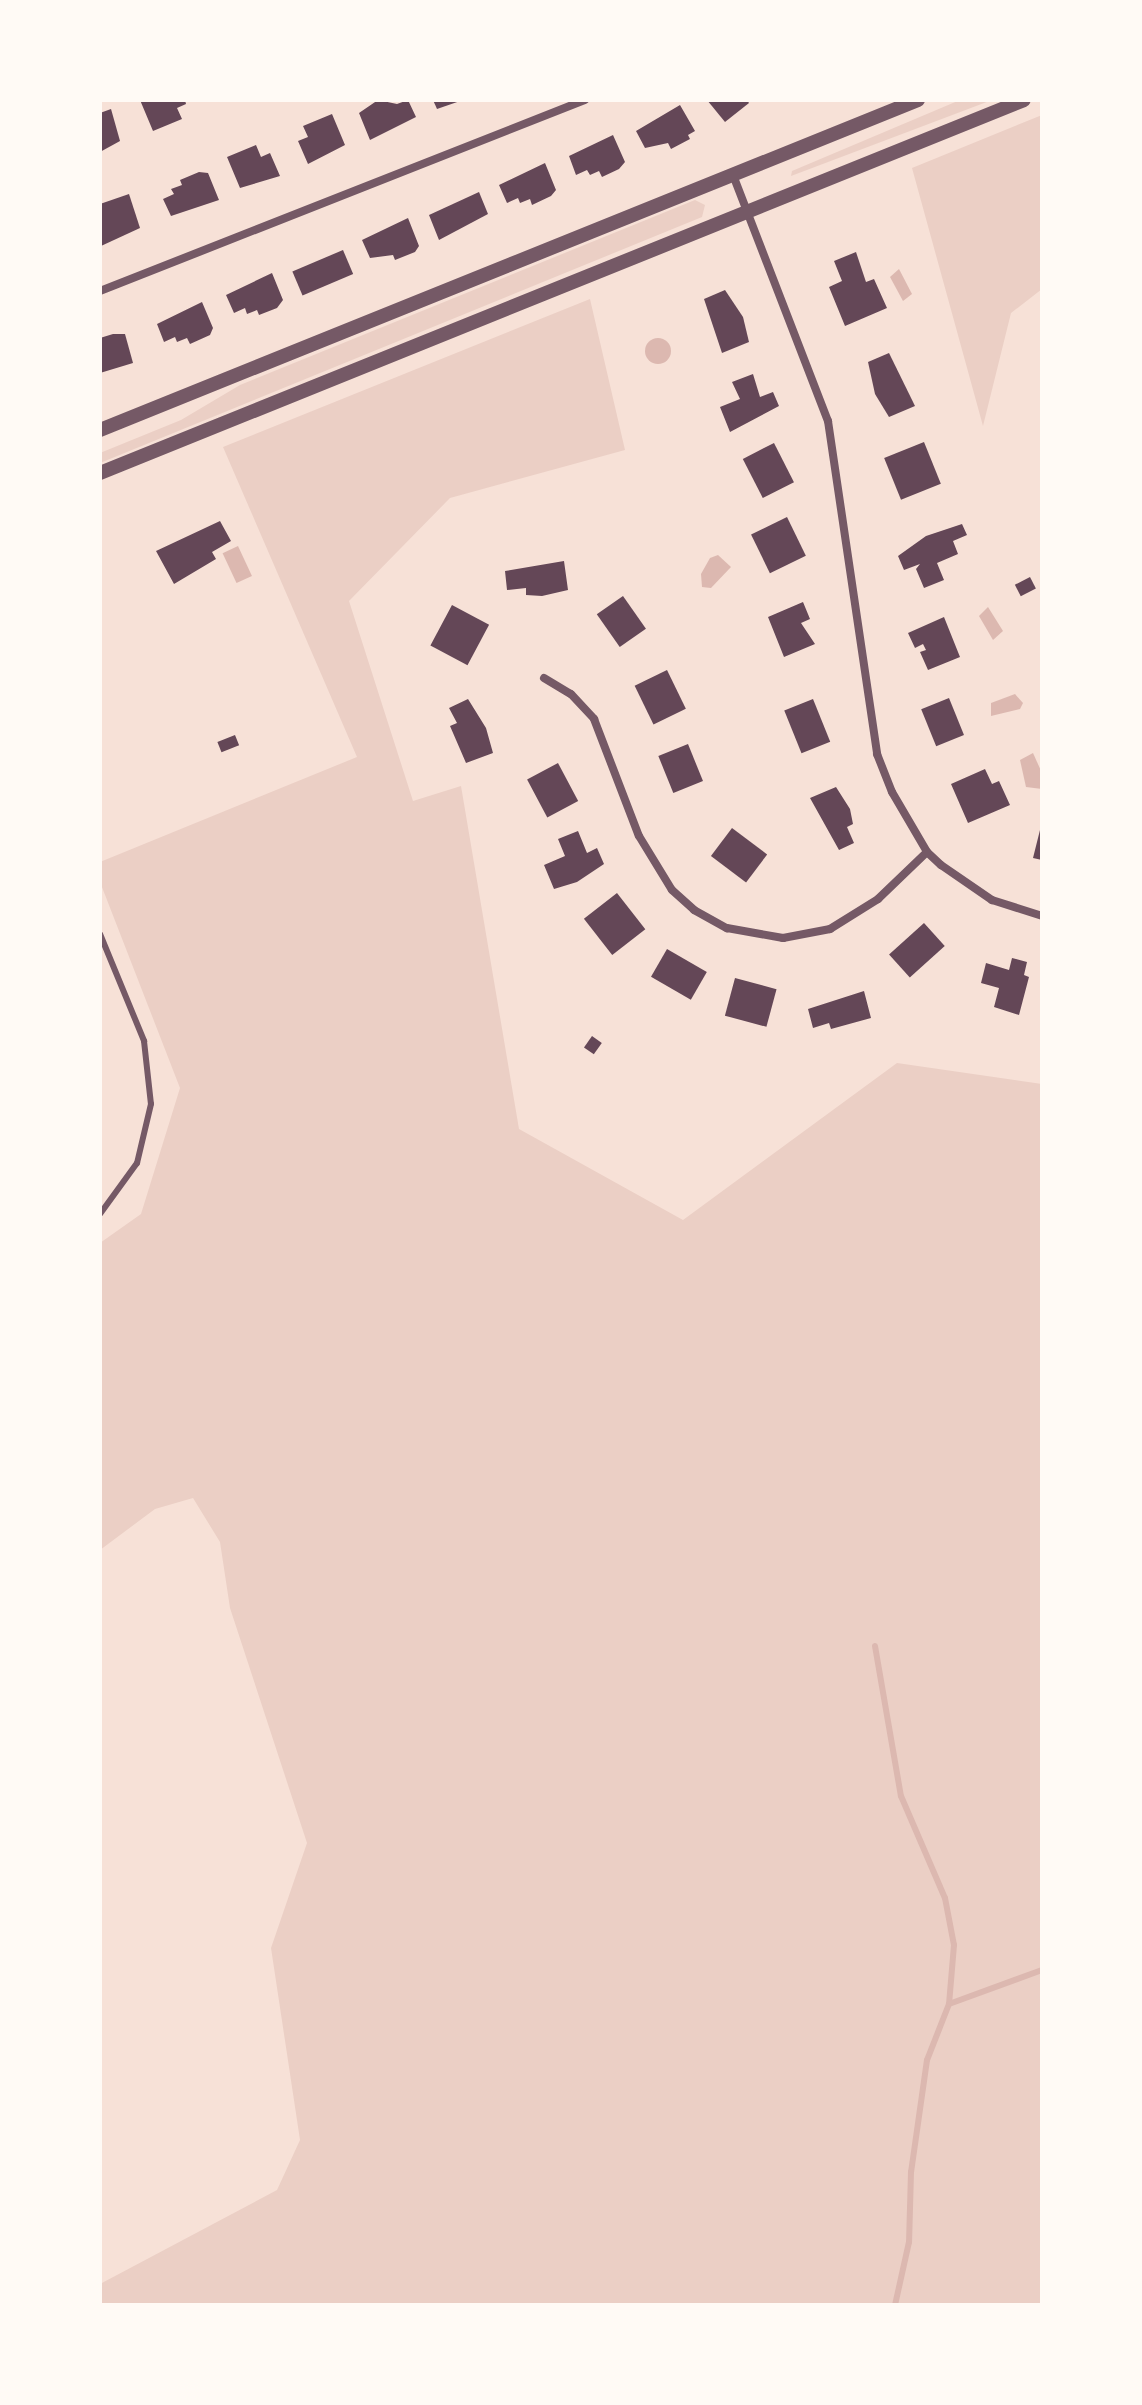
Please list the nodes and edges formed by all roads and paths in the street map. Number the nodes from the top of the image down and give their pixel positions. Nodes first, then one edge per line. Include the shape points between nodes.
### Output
1 (585, 100) edge
2 (918, 100) edge
3 (1024, 100) edge
4 (733, 175) junction
5 (747, 211) junction
6 (100, 291) edge
7 (100, 430) edge
8 (100, 473) edge
9 (544, 678) dead end
10 (927, 852) junction
11 (1042, 916) edge
12 (100, 934) edge
13 (100, 1214) edge

1 - 6 street
2 - 4 street
3 - 5 street
4 - 5 street
4 - 7 street
5 - 8 street
5 - 10 street via 828,421 877,754
9 - 10 street via 571,694 594,719 639,836 672,890 727,928 783,938 830,929 878,899
10 - 11 street via 992,900
12 - 13 lane via 144,1041 151,1082 142,1150 120,1191

